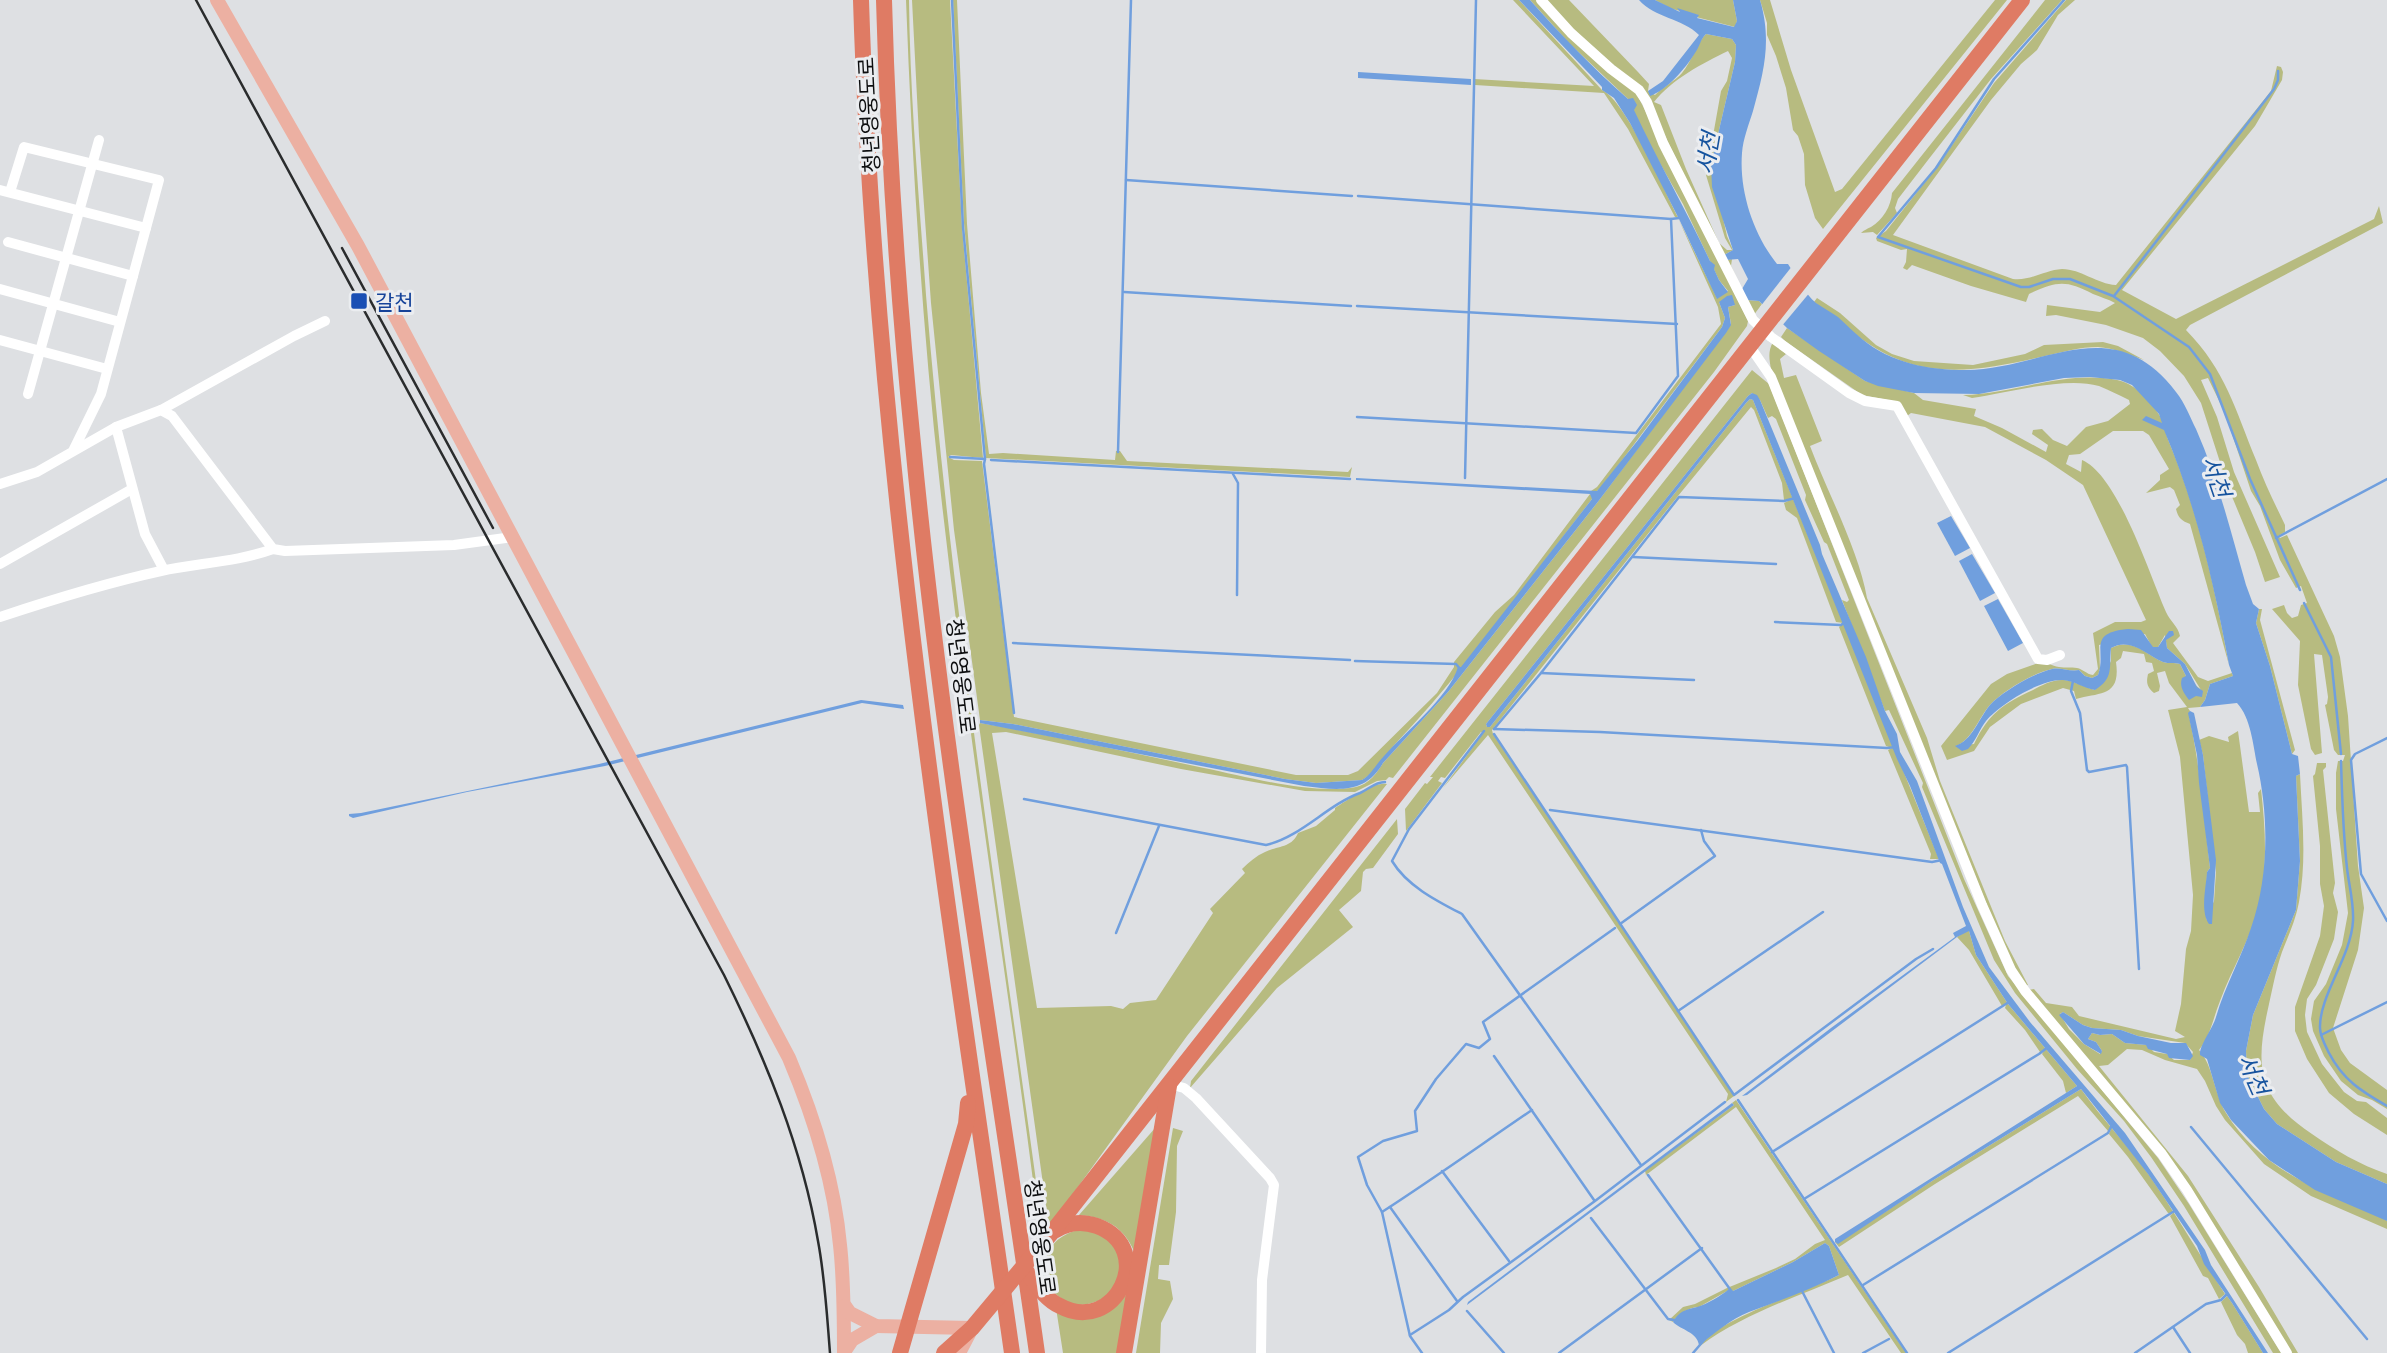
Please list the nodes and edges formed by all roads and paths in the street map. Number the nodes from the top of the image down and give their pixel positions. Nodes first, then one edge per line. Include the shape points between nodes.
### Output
1 (217, 0) edge
2 (861, 0) edge
3 (884, 0) edge
4 (1541, 0) edge
5 (2022, 0) edge
6 (99, 140) dead end
7 (92, 163) junction
8 (5, 191) edge
9 (79, 211) junction
10 (146, 228) junction
11 (8, 242) dead end
12 (66, 258) junction
13 (133, 276) junction
14 (0, 289) edge
15 (53, 304) junction
16 (325, 321) dead end
17 (120, 322) junction
18 (1763, 327) junction
19 (0, 340) edge
20 (1749, 345) junction
21 (40, 351) junction
22 (107, 369) junction
23 (28, 394) dead end
24 (161, 410) junction
25 (116, 427) junction
26 (74, 449) junction
27 (0, 484) edge
28 (132, 489) junction
29 (513, 537) junction
30 (273, 549) junction
31 (0, 564) edge
32 (164, 570) junction
33 (0, 617) edge
34 (2060, 655) dead end
35 (971, 1077) junction
36 (1169, 1084) junction
37 (1054, 1231) junction
38 (1028, 1278) junction
39 (845, 1306) junction
40 (876, 1326) junction
41 (972, 1328) junction
42 (901, 1349) edge
43 (844, 1352) edge
44 (944, 1353) edge
45 (959, 1353) edge
46 (1012, 1353) edge
47 (1037, 1353) edge
48 (1124, 1353) edge
49 (1261, 1353) edge
50 (2287, 1353) edge

1 - 29 main road via 358,246
2 - 35 highway, 청년영웅도로 via 890,449
3 - 38 highway, 청년영웅도로 via 895,236 913,447 953,775
4 - 18 street via 1571,33 1639,90 1747,312
5 - 18 highway
6 - 7 street
7 - 8 street via 24,147
7 - 9 street
7 - 10 street via 159,180
8 - 9 street
9 - 10 street
9 - 12 street
10 - 13 street
11 - 12 street
12 - 13 street
12 - 15 street
13 - 17 street
14 - 15 street
15 - 17 street
15 - 21 street
16 - 24 street
17 - 22 street
18 - 20 highway
18 - 34 street via 1857,398 1897,406 2038,659
19 - 21 street
20 - 36 highway
20 - 50 street via 1771,377 2011,970 2162,1154
21 - 22 street
21 - 23 street
22 - 26 street via 101,394
24 - 25 street
24 - 30 street via 172,416
25 - 26 street
25 - 28 street
26 - 27 street via 37,472
28 - 31 street
28 - 32 street via 145,534
29 - 30 street via 454,545
29 - 39 main road via 764,1008 802,1089 834,1207
30 - 32 street
32 - 33 street via 90,587
35 - 42 highway via 966,1124
35 - 46 highway, 청년영웅도로
36 - 37 highway
36 - 48 highway
36 - 49 street via 1196,1098 1274,1185 1262,1280
37 - 38 highway via 1077,1223 1108,1231 1125,1255 1124,1285 1107,1304 1084,1312 1059,1306
37 - 41 highway
38 - 47 highway, 청년영웅도로
39 - 40 main road
39 - 43 main road
40 - 41 main road
40 - 43 main road via 852,1340
41 - 44 highway
41 - 45 main road

